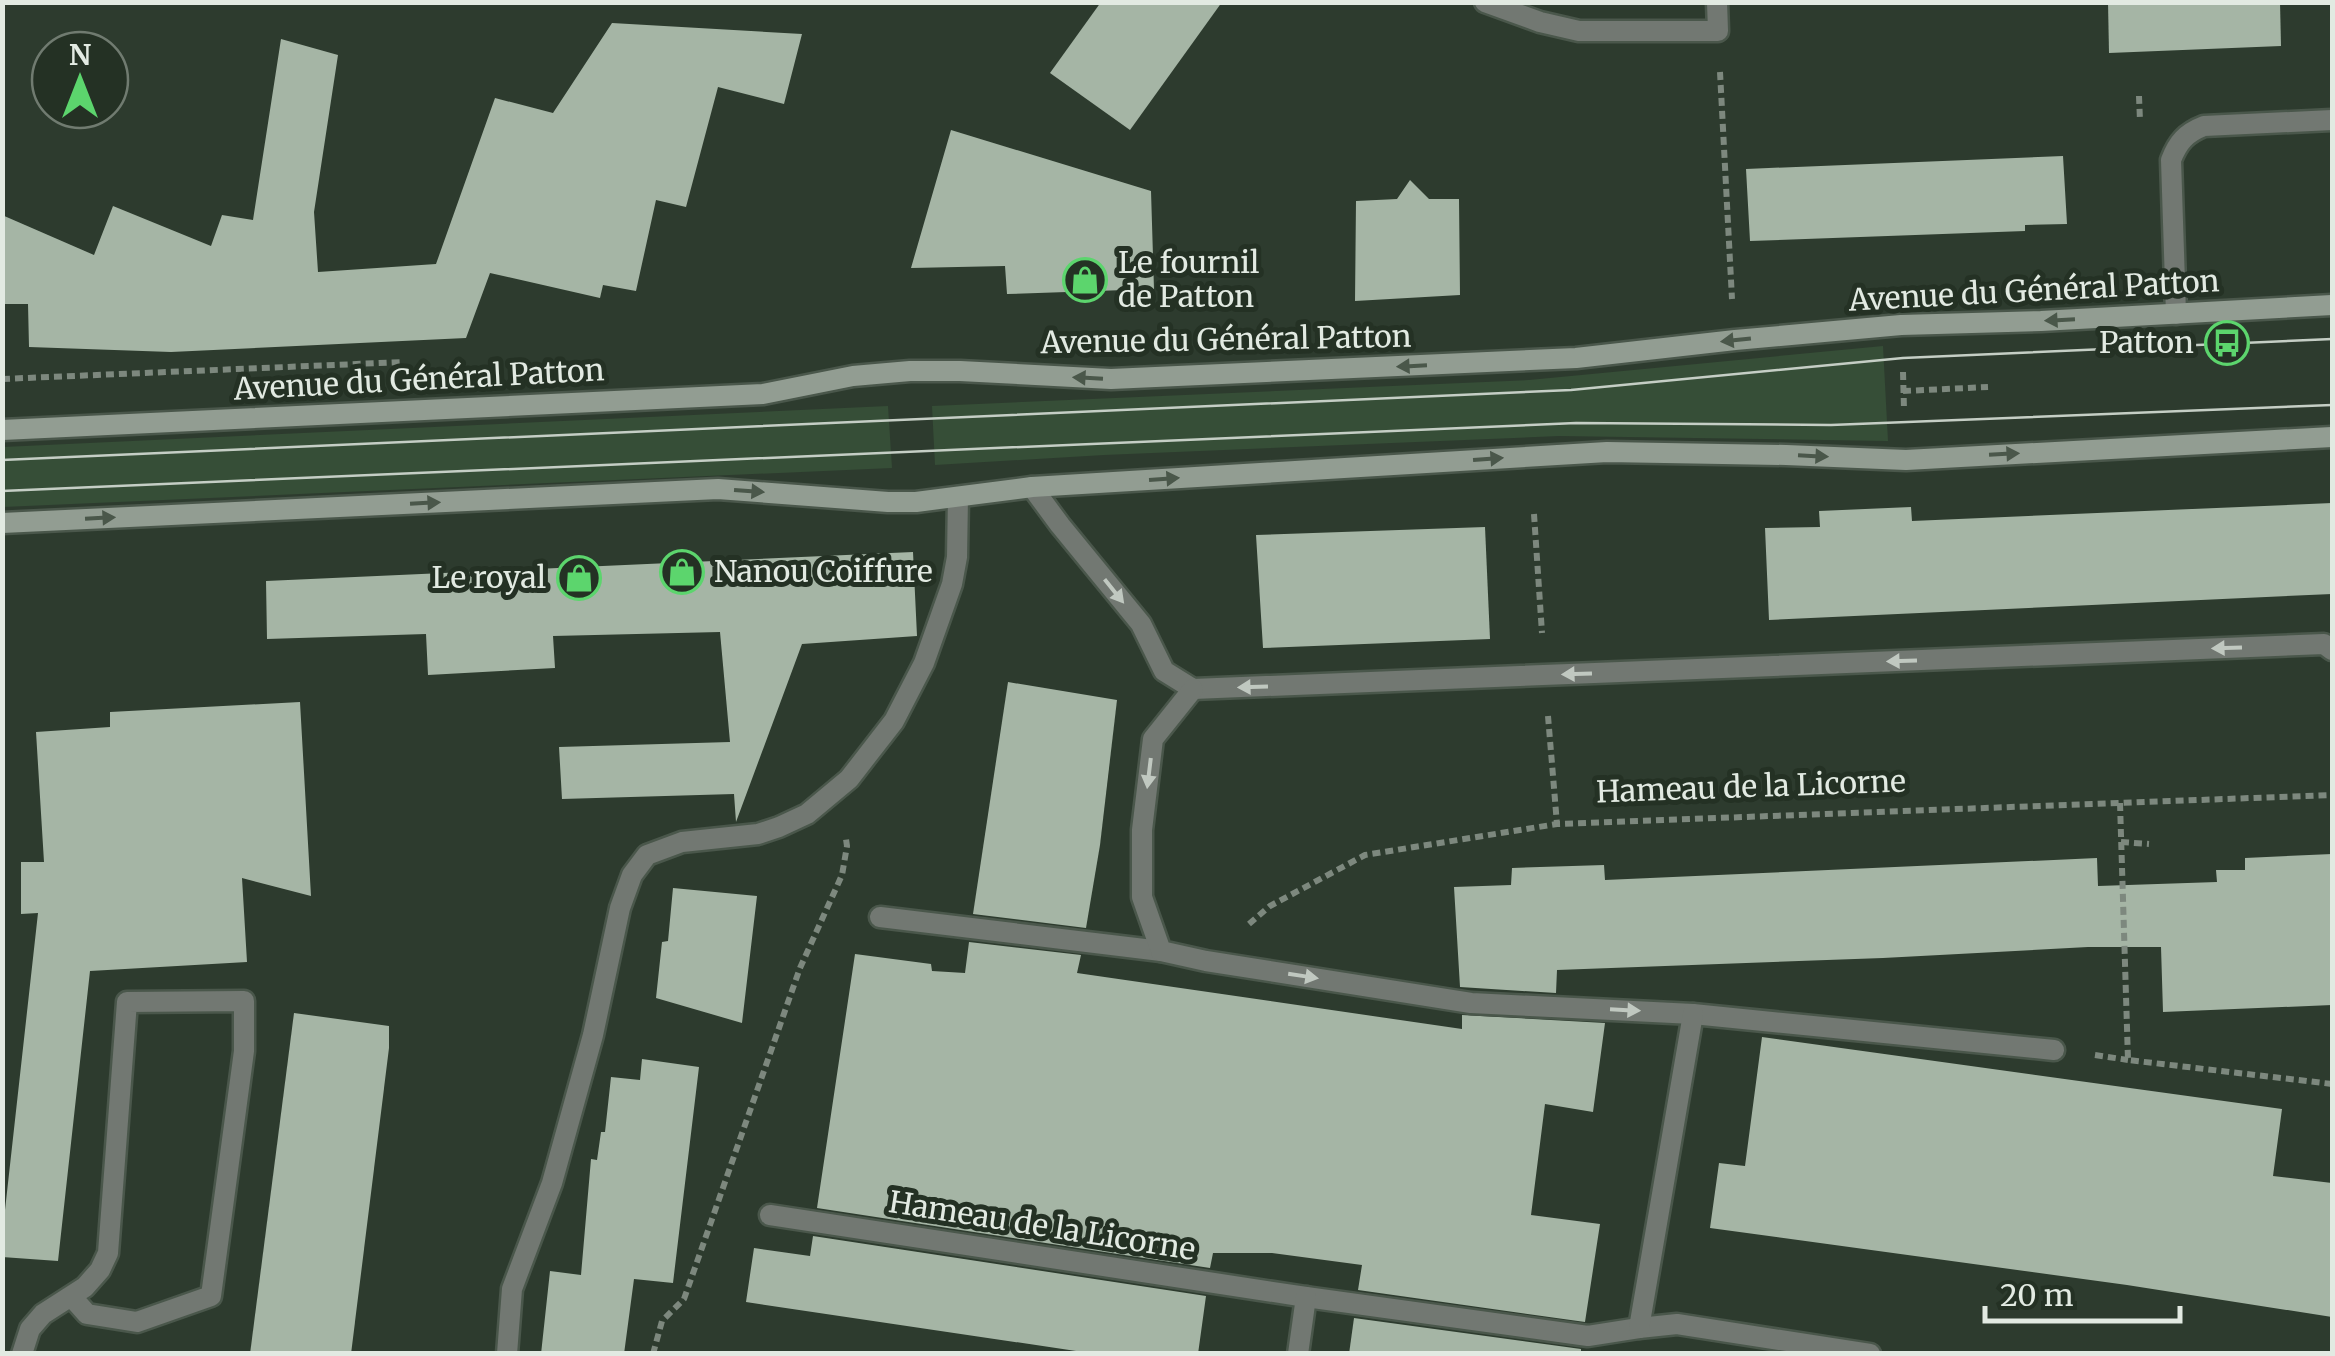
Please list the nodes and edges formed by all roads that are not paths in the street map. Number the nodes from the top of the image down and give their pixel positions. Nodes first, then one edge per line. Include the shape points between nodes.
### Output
1 (1485, 2) edge
2 (1717, 2) edge
3 (2332, 120) edge
4 (2332, 305) edge
5 (2176, 314) junction
6 (2, 430) edge
7 (2332, 437) edge
8 (1032, 488) junction
9 (958, 497) junction
10 (2, 523) edge
11 (2328, 647) edge
12 (1193, 690) junction
13 (880, 917) dead end
14 (1161, 951) junction
15 (1693, 1014) junction
16 (2054, 1050) dead end
17 (770, 1215) dead end
18 (72, 1296) junction
19 (1306, 1297) junction
20 (1639, 1328) junction
21 (22, 1354) edge
22 (507, 1354) edge
23 (1298, 1354) edge
24 (1870, 1354) edge

1 - 2 street via 1580,30 1718,30
3 - 5 street via 2204,126 2182,138 2171,160
4 - 5 street, Avenue du Général Patton
5 -> 6 street, Avenue du Général Patton via 1901,325 1576,358 1111,379 910,371 763,394
8 -> 7 street via 1608,452 1906,460
8 - 9 street
8 -> 12 street via 1141,624 1164,671
10 -> 9 street via 718,488 888,502
9 - 22 street via 952,584 924,663 894,721 849,780 779,827 682,842 647,856 632,875 552,1183 512,1288
11 -> 12 street
12 -> 14 street via 1153,739 1142,897
13 - 14 street
14 -> 15 street via 1471,1003
15 - 16 street
15 - 20 street
17 - 19 street, Hameau de la Licorne
18 - 18 street via 108,1253 127,1002 244,1001 244,1051 210,1296 137,1322 87,1314
18 - 21 street via 30,1329
19 - 20 street, Hameau de la Licorne via 1588,1336
19 - 23 street
20 - 24 street, Hameau de la Licorne via 1677,1324

